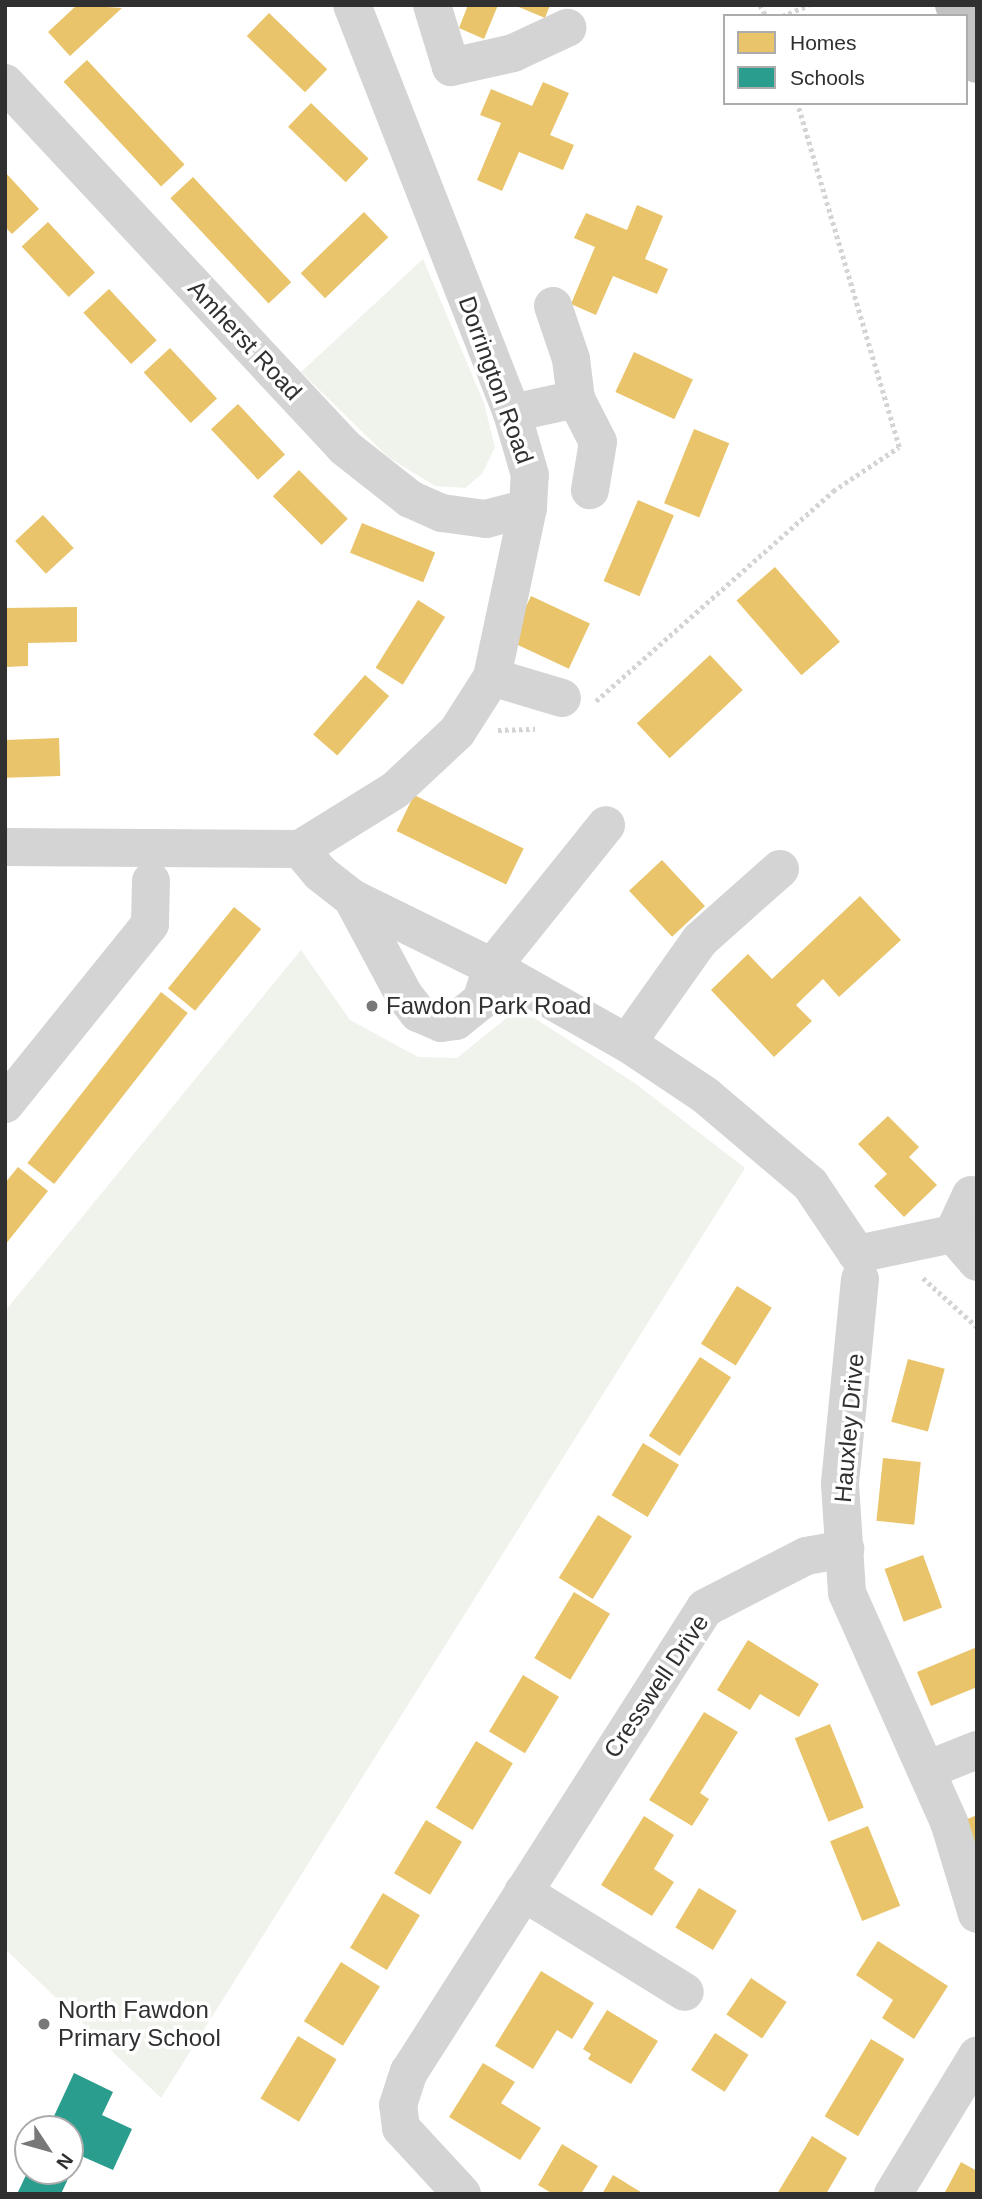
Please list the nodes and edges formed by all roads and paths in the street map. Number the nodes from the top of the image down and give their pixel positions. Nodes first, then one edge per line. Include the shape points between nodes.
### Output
1 (352, 5) edge
2 (432, 5) edge
3 (809, 5) edge
4 (787, 14) edge
5 (567, 28) dead end
6 (968, 42) edge
7 (977, 64) edge
8 (5, 83) edge
9 (798, 105) edge
10 (553, 306) dead end
11 (576, 399) junction
12 (512, 413) junction
13 (590, 490) dead end
14 (528, 508) junction
15 (492, 677) junction
16 (567, 711) junction
17 (457, 732) junction
18 (606, 825) dead end
19 (5, 847) edge
20 (300, 849) junction
21 (780, 869) dead end
22 (151, 881) dead end
23 (352, 898) junction
24 (492, 967) junction
25 (627, 1043) junction
26 (5, 1104) edge
27 (971, 1195) dead end
28 (965, 1248) edge
29 (869, 1260) junction
30 (977, 1327) edge
31 (845, 1549) junction
32 (977, 1750) edge
33 (927, 1770) junction
34 (523, 1892) junction
35 (977, 1914) edge
36 (684, 1993) dead end
37 (973, 2072) edge
38 (462, 2194) edge
39 (893, 2194) edge

1 - 12 street, Dorrington Road
2 - 5 street via 455,79
3 - 4 path
6 - 7 highway
8 - 14 street, Amherst Road via 344,447 410,499 442,513 486,519
9 - 16 path via 899,447 833,491
10 - 11 street via 571,359
11 - 12 street
11 - 13 street via 598,442
12 - 14 street, Dorrington Road via 530,475
14 - 15 street, Dorrington Road
15 - 16 street
15 - 17 street, Dorrington Road
16 - 17 path
17 - 20 street, Dorrington Road via 395,790
18 - 24 street
19 - 20 street
20 - 23 street via 320,873
21 - 25 street via 700,940
22 - 26 street via 150,924
23 - 24 street
23 - 24 street via 418,1013 441,1023 456,1021 481,1001
24 - 25 street
25 - 29 street via 705,1095 810,1185
27 - 28 street
28 - 29 street
29 - 30 path
29 - 31 street, Hauxley Drive via 840,1484
31 - 33 street, Hauxley Drive via 848,1593
31 - 34 street, Cresswell Drive via 806,1556 705,1608
32 - 33 street
33 - 35 street, Hauxley Drive via 949,1822
34 - 36 street
34 - 38 street, Cresswell Drive via 409,2071 398,2105 401,2128
37 - 39 street

